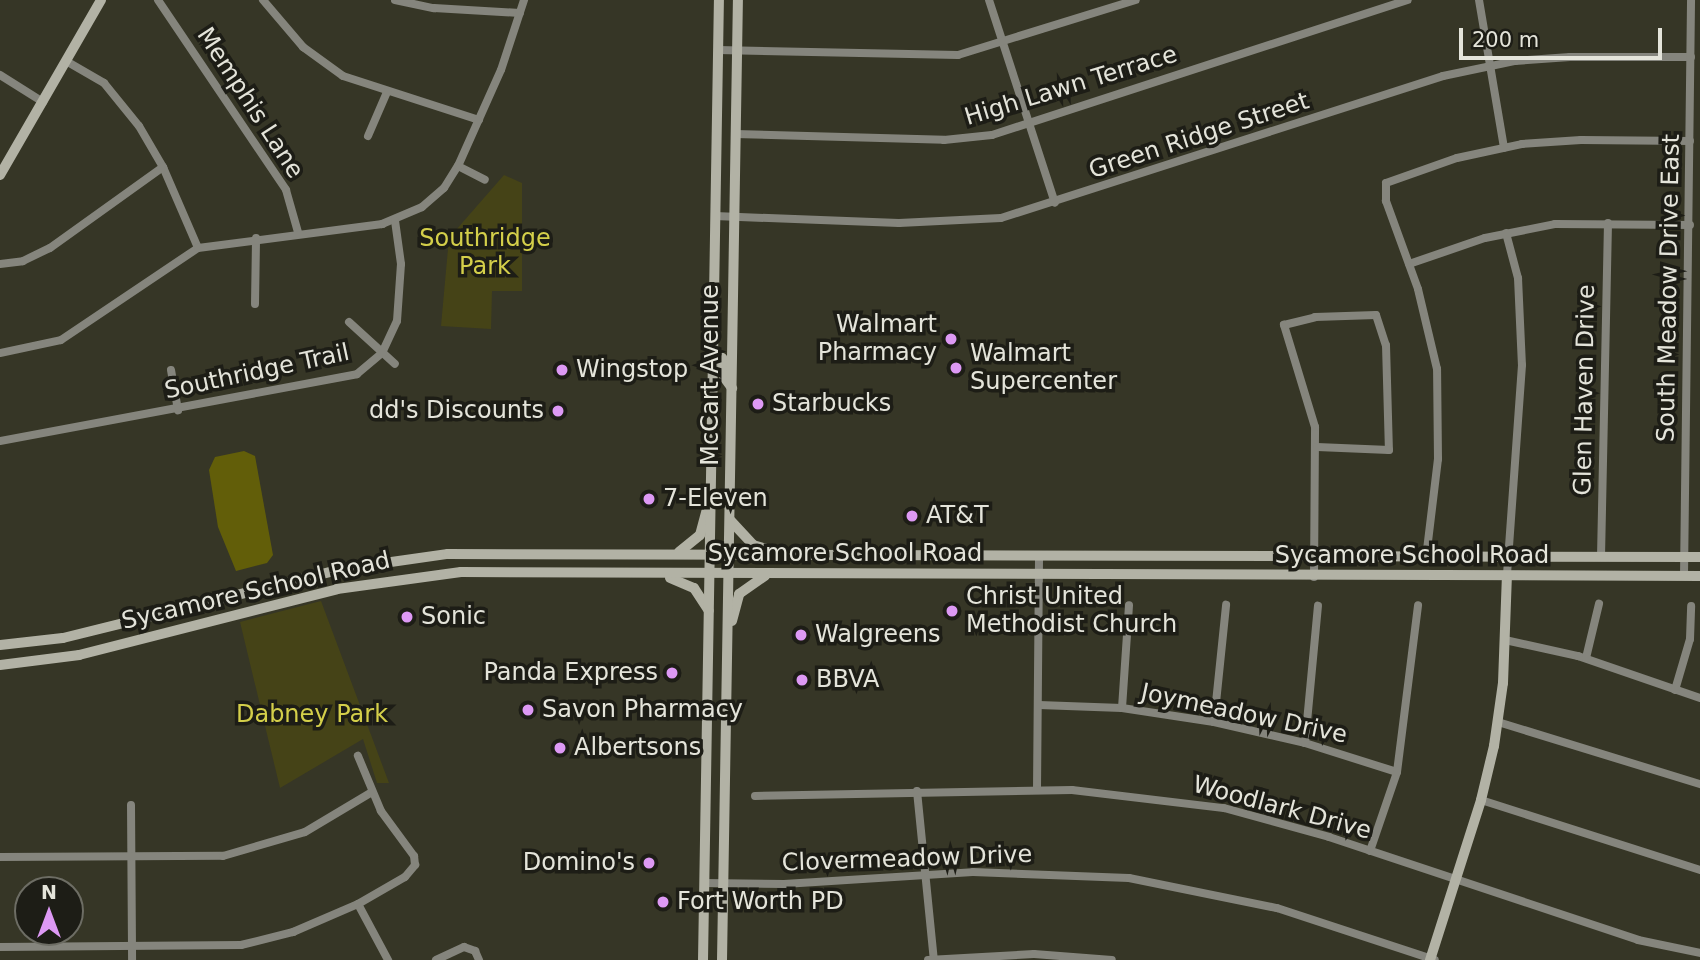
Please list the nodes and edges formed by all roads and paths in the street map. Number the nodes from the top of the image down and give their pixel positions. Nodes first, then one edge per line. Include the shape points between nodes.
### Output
1 (102, 0) edge
2 (158, 0) edge
3 (263, 0) edge
4 (396, 0) edge
5 (524, 0) edge
6 (719, 0) edge
7 (738, 0) edge
8 (989, 0) edge
9 (1136, 0) edge
10 (1408, 0) edge
11 (1479, 0) edge
12 (1691, 0) edge
13 (520, 13) junction
14 (1003, 43) junction
15 (718, 50) junction
16 (736, 51) junction
17 (1691, 57) junction
18 (66, 61) junction
19 (1490, 66) junction
20 (0, 75) edge
21 (387, 92) junction
22 (43, 102) junction
23 (479, 120) junction
24 (1029, 123) junction
25 (735, 134) junction
26 (368, 136) dead end
27 (1690, 141) junction
28 (1504, 148) junction
29 (458, 166) junction
30 (163, 167) junction
31 (0, 175) edge
32 (485, 180) dead end
33 (1055, 203) junction
34 (715, 216) junction
35 (733, 218) junction
36 (394, 221) junction
37 (1608, 223) junction
38 (1690, 225) junction
39 (298, 232) junction
40 (1506, 233) junction
41 (257, 238) junction
42 (198, 248) junction
43 (0, 264) edge
44 (1409, 264) junction
45 (255, 304) dead end
46 (713, 320) junction
47 (349, 322) dead end
48 (712, 352) junction
49 (0, 353) edge
50 (382, 353) junction
51 (732, 353) junction
52 (395, 364) dead end
53 (171, 370) dead end
54 (732, 388) junction
55 (178, 410) junction
56 (0, 441) edge
57 (1317, 447) junction
58 (711, 493) junction
59 (730, 520) junction
60 (563, 553) junction
61 (676, 553) junction
62 (711, 555) junction
63 (729, 555) junction
64 (900, 555) junction
65 (791, 556) junction
66 (1039, 556) junction
67 (1601, 557) junction
68 (1685, 557) junction
69 (1700, 557) edge
70 (1158, 558) junction
71 (1315, 558) junction
72 (1426, 558) junction
73 (1507, 558) junction
74 (366, 564) junction
75 (562, 571) junction
76 (651, 573) junction
77 (710, 574) junction
78 (729, 574) junction
79 (768, 574) junction
80 (900, 575) junction
81 (1039, 576) junction
82 (1158, 576) junction
83 (1507, 576) junction
84 (1684, 576) junction
85 (1700, 576) edge
86 (1314, 577) junction
87 (370, 583) junction
88 (1599, 604) dead end
89 (1129, 605) dead end
90 (1418, 605) dead end
91 (1226, 606) dead end
92 (1318, 606) dead end
93 (1691, 606) dead end
94 (710, 614) junction
95 (92, 630) junction
96 (1505, 640) junction
97 (0, 645) edge
98 (727, 645) junction
99 (97, 650) junction
100 (1586, 658) junction
101 (0, 665) edge
102 (1675, 690) junction
103 (1700, 698) edge
104 (1039, 705) junction
105 (1122, 708) junction
106 (708, 722) junction
107 (726, 722) junction
108 (1498, 722) junction
109 (1214, 723) junction
110 (1305, 743) junction
111 (358, 756) dead end
112 (1397, 772) junction
113 (1700, 784) edge
114 (1037, 789) junction
115 (918, 791) junction
116 (372, 792) junction
117 (755, 796) dead end
118 (1481, 800) junction
119 (131, 805) dead end
120 (1370, 851) junction
121 (0, 857) edge
122 (131, 859) junction
123 (1700, 870) edge
124 (926, 875) junction
125 (1456, 880) junction
126 (704, 883) junction
127 (723, 883) junction
128 (358, 904) junction
129 (132, 946) junction
130 (0, 947) edge
131 (1700, 953) edge
132 (1432, 959) edge
133 (132, 960) edge
134 (388, 960) edge
135 (436, 960) edge
136 (479, 960) edge
137 (703, 960) edge
138 (722, 960) edge
139 (928, 960) edge
140 (934, 960) edge
141 (1112, 960) edge

1 - 18 main road
2 - 39 street, Memphis Lane via 286,190
3 - 21 street via 290,34 329,67
4 - 13 street via 434,8
5 - 13 street
6 - 15 main road, McCart Avenue
7 - 16 main road, McCart Avenue
8 - 14 street
9 - 14 street
10 - 24 street, High Lawn Terrace
11 - 19 street
12 - 17 street, South Meadow Drive East
13 - 23 street
14 - 16 street via 938,57
14 - 24 street
15 - 16 street
15 - 34 main road, McCart Avenue
16 - 25 main road, McCart Avenue
17 - 19 street, Green Ridge Street via 1570,57
17 - 27 street, South Meadow Drive East
18 - 22 main road
18 - 30 street via 114,92
19 - 28 street
19 - 33 street, Green Ridge Street via 1419,83
20 - 22 street
21 - 23 street
21 - 26 street
22 - 31 main road
23 - 29 street
24 - 25 street, High Lawn Terrace via 992,135 944,140
24 - 33 street
25 - 35 main road, McCart Avenue
27 - 28 street via 1559,140
27 - 38 street, South Meadow Drive East
28 - 44 street via 1394,178 1385,188
29 - 32 street
29 - 36 street via 435,198
30 - 42 street
30 - 43 street via 50,248 23,261
33 - 35 street, Green Ridge Street via 961,223
34 - 35 street, Green Ridge Street
34 - 46 main road, McCart Avenue
35 - 51 main road, McCart Avenue
36 - 39 street
36 - 50 street, Southridge Trail via 401,284 393,335
37 - 38 street
37 - 40 street via 1555,224
37 - 67 street, Glen Haven Drive
38 - 68 street, South Meadow Drive East
39 - 41 street
40 - 44 street
40 - 73 street via 1518,278 1522,365 1518,476
41 - 42 street
41 - 45 street
42 - 49 street via 61,340
44 - 72 street via 1437,369 1438,459
46 - 48 main road, McCart Avenue
46 - 51 main road via 720,328 722,349
47 - 50 street
48 - 54 main road via 722,358 724,377
48 - 58 main road, McCart Avenue
50 - 52 street
50 - 55 street, Southridge Trail via 345,378
51 - 54 main road, McCart Avenue
53 - 55 street
54 - 59 main road, McCart Avenue
55 - 56 street, Southridge Trail
57 - 57 street via 1284,325 1315,317 1376,315 1386,345 1389,450
57 - 71 street
58 - 61 main road via 700,536
58 - 62 main road, McCart Avenue
59 - 63 main road, McCart Avenue
59 - 65 main road via 753,545
60 - 61 main road, Sycamore School Road
60 - 74 main road, Sycamore School Road via 448,554
60 - 75 main road
61 - 62 main road, Sycamore School Road
62 - 63 main road, Sycamore School Road
62 - 77 main road, McCart Avenue
63 - 65 main road, Sycamore School Road
63 - 78 main road, McCart Avenue
64 - 65 main road, Sycamore School Road
64 - 66 main road, Sycamore School Road
64 - 80 main road
66 - 70 main road, Sycamore School Road
66 - 81 street
67 - 68 main road, Sycamore School Road
67 - 73 main road, Sycamore School Road
68 - 69 main road, Sycamore School Road
68 - 84 street, South Meadow Drive East
70 - 71 main road, Sycamore School Road
70 - 82 main road
71 - 72 main road, Sycamore School Road
71 - 86 street
72 - 73 main road, Sycamore School Road
73 - 83 street
74 - 87 main road
74 - 95 main road, Sycamore School Road
75 - 76 main road, Sycamore School Road
75 - 87 main road, Sycamore School Road via 461,572
76 - 77 main road, Sycamore School Road
76 - 94 main road via 685,582 701,596
77 - 78 main road, Sycamore School Road
77 - 94 main road, McCart Avenue
78 - 79 main road, Sycamore School Road
78 - 98 main road, McCart Avenue
79 - 80 main road, Sycamore School Road
79 - 98 main road via 739,594
80 - 81 main road, Sycamore School Road
81 - 82 main road, Sycamore School Road
81 - 104 street
82 - 86 main road, Sycamore School Road
83 - 84 main road, Sycamore School Road
83 - 86 main road, Sycamore School Road
83 - 96 main road
84 - 85 main road, Sycamore School Road
87 - 99 main road, Sycamore School Road
88 - 100 street
89 - 105 street
90 - 112 street
91 - 109 street
92 - 110 street
93 - 102 street via 1690,639
94 - 106 main road, McCart Avenue
95 - 97 main road, Sycamore School Road
95 - 99 main road
96 - 100 street
96 - 108 main road
98 - 107 main road, McCart Avenue
99 - 101 main road, Sycamore School Road
100 - 102 street
102 - 103 street
104 - 105 street, Joymeadow Drive
104 - 114 street
105 - 109 street, Joymeadow Drive
106 - 107 main road
106 - 126 main road, McCart Avenue
107 - 127 main road, McCart Avenue
108 - 113 street
108 - 118 main road
109 - 110 street, Joymeadow Drive
110 - 112 street, Joymeadow Drive
111 - 116 street
112 - 120 street
114 - 115 street, Woodlark Drive
114 - 120 street, Woodlark Drive via 1158,797 1224,808
115 - 117 street, Woodlark Drive
115 - 124 street
116 - 122 street via 305,832 273,843 223,856
116 - 128 street via 414,856 415,865 405,877
118 - 123 street
118 - 125 main road
119 - 122 street
120 - 125 street, Woodlark Drive
121 - 122 street
122 - 129 street
124 - 127 street, Clovermeadow Drive
124 - 132 street, Clovermeadow Drive via 1024,872 1161,882 1277,908
124 - 140 street
125 - 131 street, Woodlark Drive via 1637,940
125 - 132 main road
126 - 127 street, Clovermeadow Drive
126 - 137 main road, McCart Avenue
127 - 138 main road, McCart Avenue
128 - 129 street via 293,932 241,945
128 - 134 street
129 - 130 street
129 - 133 street
135 - 136 street via 464,947 475,951
139 - 140 street
140 - 141 street via 1034,954

